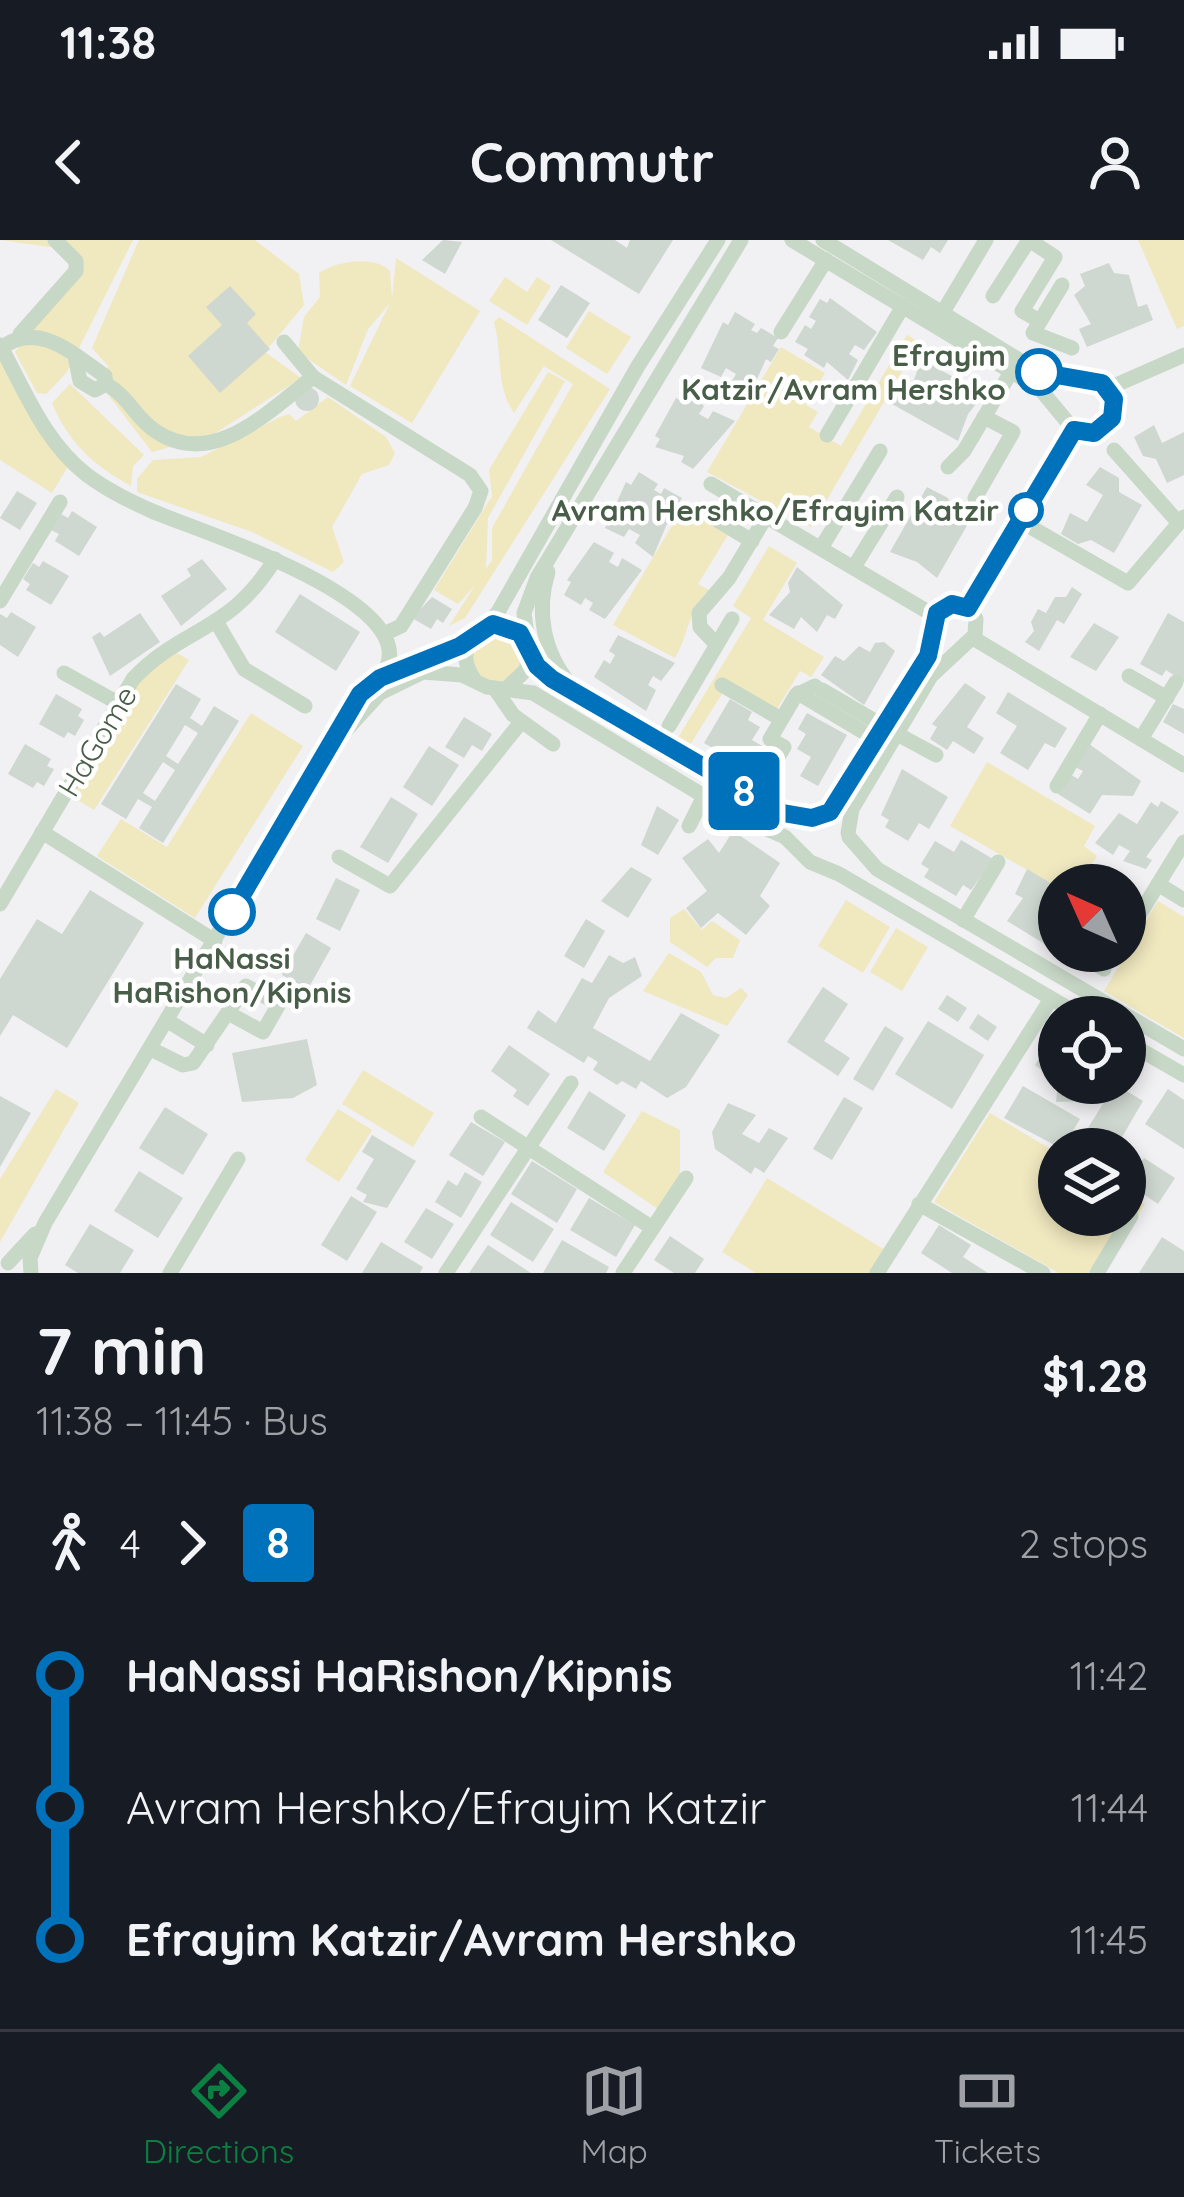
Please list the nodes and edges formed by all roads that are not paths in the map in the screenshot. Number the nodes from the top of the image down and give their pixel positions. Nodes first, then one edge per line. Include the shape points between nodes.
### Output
1 (56, 240) edge
2 (707, 240) edge
3 (718, 240) edge
4 (741, 240) edge
5 (792, 240) edge
6 (986, 240) edge
7 (1029, 240) edge
8 (828, 247) edge
9 (704, 260) junction
10 (1062, 285) dead end
11 (993, 296) dead end
12 (903, 306) junction
13 (943, 312) junction
14 (1040, 321) junction
15 (781, 332) dead end
16 (20, 334) junction
17 (284, 342) dead end
18 (1, 346) edge
19 (1072, 348) dead end
20 (1184, 355) edge
21 (1011, 372) junction
22 (313, 377) junction
23 (1083, 379) junction
24 (1108, 388) junction
25 (1060, 410) junction
26 (984, 417) junction
27 (1074, 430) junction
28 (827, 434) dead end
29 (1114, 450) dead end
30 (880, 451) dead end
31 (948, 467) dead end
32 (711, 484) dead end
33 (897, 497) dead end
34 (975, 498) dead end
35 (60, 502) dead end
36 (699, 509) dead end
37 (767, 515) junction
38 (1181, 520) edge
39 (1020, 521) junction
40 (752, 541) junction
41 (821, 548) junction
42 (554, 552) junction
43 (275, 559) junction
44 (854, 567) junction
45 (0, 601) edge
46 (968, 608) junction
47 (732, 619) dead end
48 (217, 623) junction
49 (934, 624) junction
50 (484, 626) junction
51 (387, 636) junction
52 (468, 642) junction
53 (967, 642) junction
54 (716, 644) junction
55 (529, 648) junction
56 (433, 657) junction
57 (64, 673) dead end
58 (1129, 676) dead end
59 (380, 678) junction
60 (474, 680) junction
61 (722, 685) dead end
62 (498, 689) junction
63 (797, 693) junction
64 (581, 694) junction
65 (118, 704) junction
66 (305, 706) dead end
67 (1100, 714) junction
68 (782, 719) junction
69 (521, 722) junction
70 (669, 726) dead end
71 (887, 734) junction
72 (1141, 739) junction
73 (333, 743) junction
74 (553, 744) dead end
75 (936, 755) dead end
76 (1184, 765) edge
77 (770, 771) dead end
78 (1057, 786) dead end
79 (704, 796) junction
80 (818, 817) junction
81 (689, 826) dead end
82 (42, 832) junction
83 (849, 835) junction
84 (1184, 842) edge
85 (802, 854) junction
86 (339, 857) dead end
87 (998, 862) dead end
88 (821, 866) junction
89 (1158, 884) junction
90 (1184, 900) edge
91 (0, 904) edge
92 (1146, 904) edge
93 (963, 920) junction
94 (215, 941) junction
95 (1047, 996) edge
96 (228, 1013) dead end
97 (168, 1021) junction
98 (1038, 1021) edge
99 (206, 1045) junction
100 (151, 1049) junction
101 (1184, 1049) edge
102 (1146, 1053) edge
103 (1184, 1075) edge
104 (571, 1083) dead end
105 (481, 1117) dead end
106 (526, 1147) junction
107 (238, 1159) dead end
108 (686, 1178) dead end
109 (919, 1204) junction
110 (44, 1223) junction
111 (651, 1227) junction
112 (1118, 1236) edge
113 (4, 1264) edge
114 (30, 1273) edge
115 (170, 1273) edge
116 (446, 1273) edge
117 (623, 1273) edge
118 (878, 1273) edge
119 (1043, 1273) edge
120 (1096, 1273) edge

1 - 16 street via 76,271
2 - 9 street
3 - 9 street
4 - 42 street
5 - 8 street
6 - 13 street
7 - 11 street
7 - 14 street via 1055,257 1022,311
8 - 12 street
8 - 13 street
8 - 15 street
9 - 50 street
10 - 14 street
12 - 21 street
12 - 28 street
13 - 23 street via 1039,372
14 - 19 street via 1033,333
16 - 18 street
16 - 22 street via 37,334 76,356 80,381 123,393 151,428 194,447 229,437
17 - 22 street
18 - 43 street via 51,439 84,472 123,498
20 - 24 street
21 - 25 street
21 - 26 street
22 - 51 street via 417,438 481,491 401,626
23 - 24 street
23 - 25 street via 1065,390
24 - 27 street via 1115,407 1107,425
25 - 27 street
26 - 31 street
26 - 34 street via 1013,433
27 - 39 street
29 - 38 street
30 - 41 street
32 - 37 street
33 - 44 street
35 - 45 street
36 - 40 street
37 - 40 street
37 - 41 street
38 - 39 street via 1128,583
39 - 46 street
40 - 54 street via 698,617
41 - 44 street
42 - 55 street via 527,600
42 - 64 street via 542,621 556,664
43 - 48 street, HaGome via 252,596
43 - 51 street via 364,610
44 - 49 street
46 - 49 street via 952,604
46 - 53 street via 977,622
47 - 54 street
48 - 65 street, HaGome via 146,665
48 - 66 street via 244,669
49 - 53 street via 945,645
49 - 71 street via 928,656
50 - 52 street
50 - 55 street via 510,626
51 - 56 street via 412,661
51 - 59 street via 392,659
52 - 56 street
52 - 60 street
53 - 67 street
53 - 71 street
54 - 70 street
55 - 62 street via 525,674
55 - 64 street via 546,674
56 - 59 street
57 - 65 street
58 - 72 street via 1171,690
59 - 73 street via 352,705
60 - 62 street
60 - 73 street via 423,672 370,700
61 - 68 street
62 - 69 street
62 - 79 street via 533,693
63 - 68 street
63 - 71 street
63 - 71 street via 819,688
64 - 80 street via 774,808
65 - 82 street, HaGome
67 - 72 street
67 - 78 street
68 - 77 street via 770,739 784,747
69 - 74 street
69 - 86 street via 390,886
71 - 75 street
71 - 80 street via 838,805
71 - 83 street via 852,809
72 - 76 street
73 - 94 street
79 - 81 street
79 - 85 street
80 - 83 street via 837,819
80 - 85 street via 799,834
82 - 91 street, HaGome
82 - 94 street
83 - 88 street via 842,858
83 - 93 street via 877,869
84 - 89 street
85 - 88 street
87 - 93 street
88 - 95 street
89 - 90 street
89 - 92 street
93 - 101 street
94 - 97 street
96 - 99 street
97 - 99 street
97 - 100 street
98 - 109 street
99 - 100 street via 183,1065
100 - 110 street
102 - 103 street
104 - 106 street
105 - 106 street
106 - 111 street
106 - 116 street
107 - 115 street
108 - 111 street
109 - 118 street
109 - 119 street
110 - 113 street
110 - 114 street
111 - 117 street
112 - 120 street
113 - 114 street

